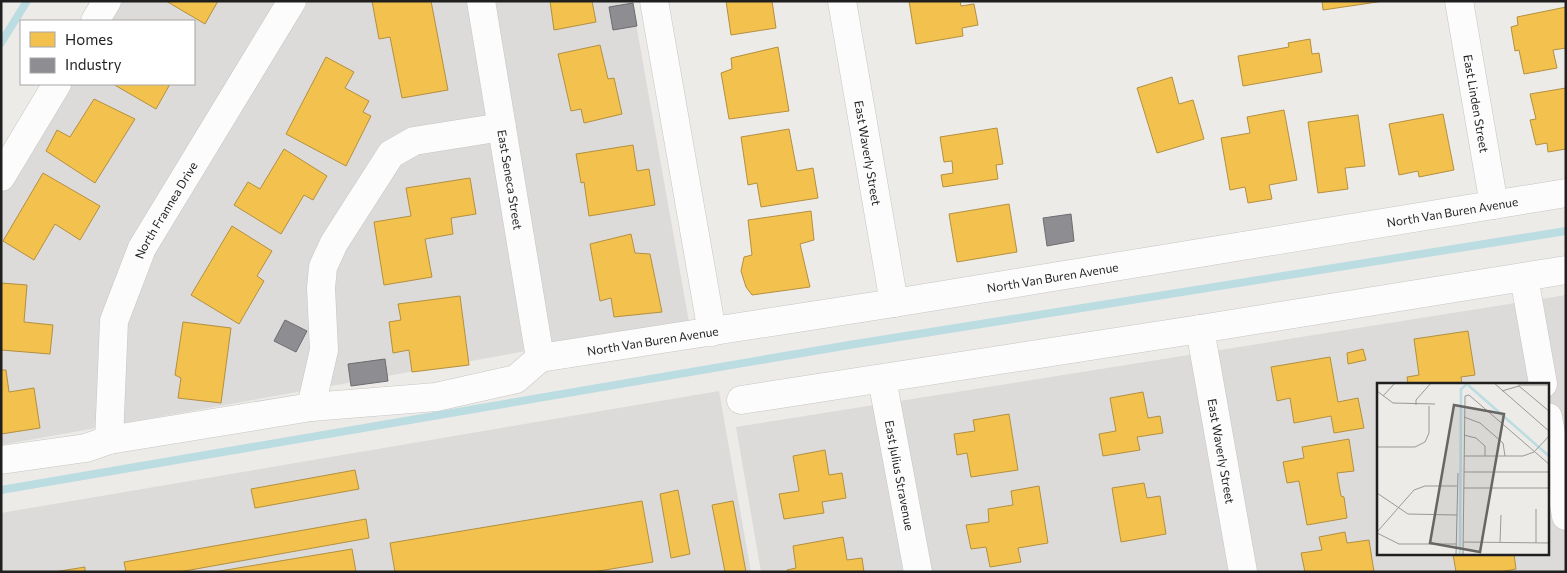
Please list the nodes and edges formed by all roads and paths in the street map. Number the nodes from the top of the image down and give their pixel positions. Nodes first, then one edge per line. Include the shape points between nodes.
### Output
1 (107, 1) edge
2 (292, 1) edge
3 (481, 1) edge
4 (654, 1) edge
5 (842, 1) edge
6 (1459, 1) edge
7 (96, 20) edge
8 (56, 85) edge
9 (502, 127) junction
10 (1, 177) edge
11 (1566, 193) edge
12 (1494, 205) junction
13 (1566, 270) edge
14 (1524, 277) junction
15 (894, 303) junction
16 (1200, 329) junction
17 (712, 332) junction
18 (540, 358) junction
19 (882, 379) junction
20 (1543, 383) edge
21 (741, 400) dead end
22 (311, 407) junction
23 (1550, 428) edge
24 (109, 440) junction
25 (1, 460) edge
26 (1566, 516) edge
27 (918, 572) edge
28 (1243, 572) edge

1 - 7 street
2 - 24 street, North Frannea Drive via 142,248 114,321
3 - 9 street, East Seneca Street
4 - 17 street
5 - 15 street, East Waverly Street
6 - 12 street, East Linden Street
8 - 10 street
9 - 18 street, East Seneca Street
9 - 22 street via 414,141 391,154 334,243 323,267 324,350
11 - 12 street, North Van Buren Avenue
12 - 15 street, North Van Buren Avenue
13 - 14 street
14 - 16 street
14 - 20 street
15 - 17 street, North Van Buren Avenue
16 - 19 street
16 - 28 street, East Waverly Street
17 - 18 street, North Van Buren Avenue
18 - 22 street via 516,379 445,395
19 - 21 street
19 - 27 street, East Julius Stravenue
22 - 24 street
23 - 26 street
24 - 25 street via 86,448

